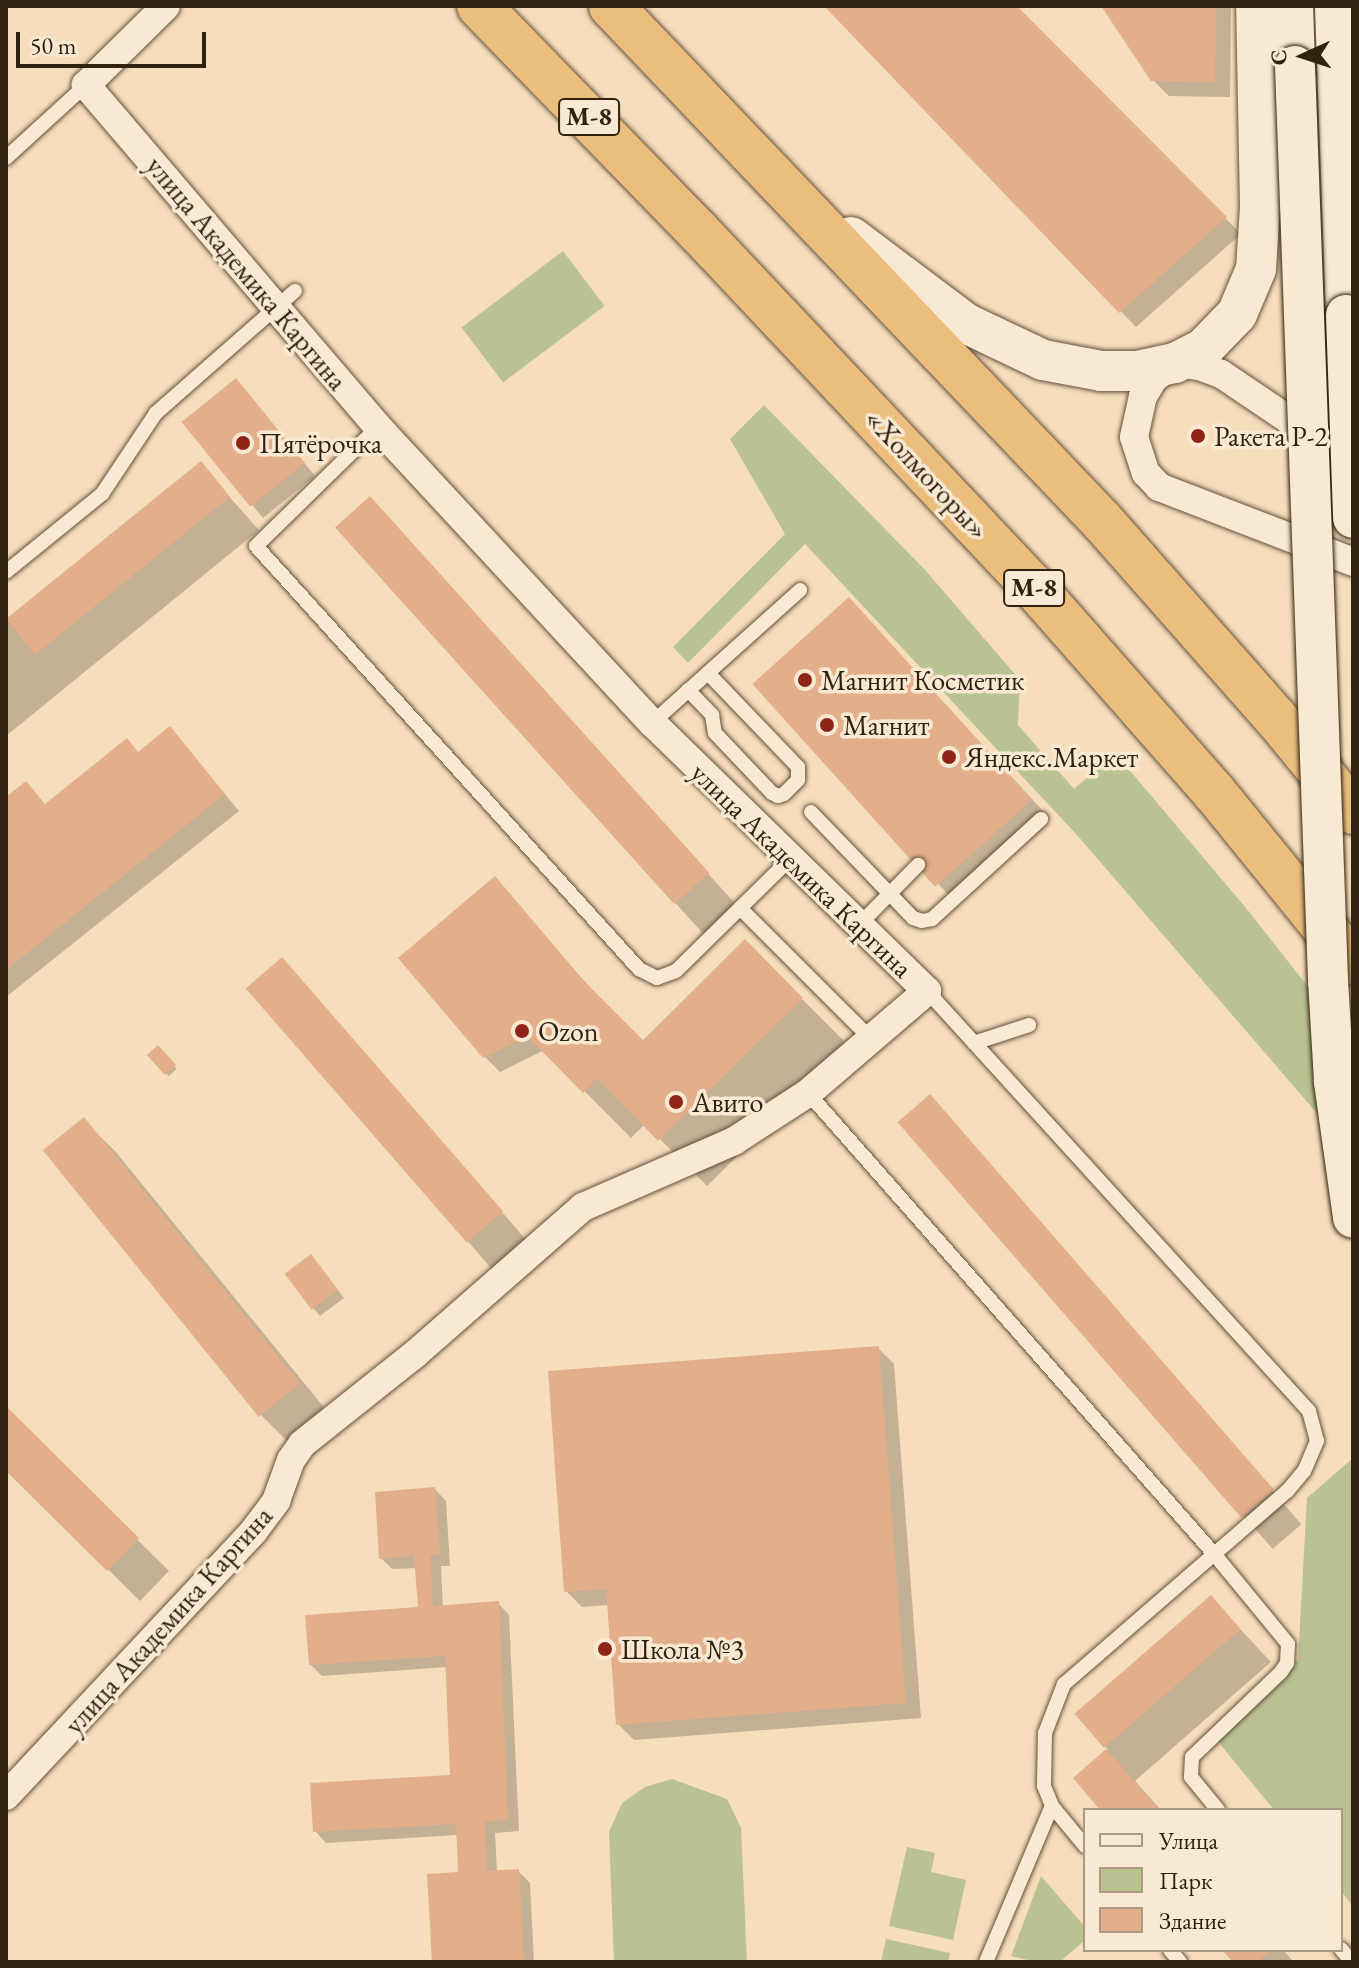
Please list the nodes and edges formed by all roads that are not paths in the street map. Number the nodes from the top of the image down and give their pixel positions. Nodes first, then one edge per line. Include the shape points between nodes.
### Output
1 (166, 6) edge
2 (479, 6) edge
3 (611, 6) edge
4 (1256, 6) edge
5 (1293, 6) edge
6 (1335, 6) edge
7 (86, 85) junction
8 (6, 158) edge
9 (761, 168) junction
10 (286, 300) junction
11 (1175, 363) junction
12 (378, 427) junction
13 (1353, 453) edge
14 (1353, 518) edge
15 (1353, 562) edge
16 (6, 572) edge
17 (800, 590) dead end
18 (708, 673) junction
19 (688, 690) junction
20 (652, 723) junction
21 (811, 812) dead end
22 (1353, 812) edge
23 (1041, 819) dead end
24 (789, 860) junction
25 (918, 865) dead end
26 (890, 894) junction
27 (740, 908) junction
28 (858, 926) junction
29 (1353, 963) edge
30 (927, 991) junction
31 (1029, 1025) dead end
32 (871, 1039) junction
33 (974, 1043) junction
34 (808, 1093) junction
35 (1353, 1218) edge
36 (1215, 1555) junction
37 (6, 1796) edge
38 (1052, 1806) junction
39 (1216, 1808) edge
40 (1083, 1844) edge
41 (986, 1962) edge

1 - 7 street
2 - 29 highway, «Холмогоры» / М-8 via 1032,585 1214,792
3 - 9 highway
4 - 11 main road via 1256,269 1224,331
5 - 35 main road, bridge via 1328,980 1334,1082
6 - 14 main road, bridge
7 - 8 lane
7 - 10 street, улица Академика Каргина
9 - 11 main road via 916,288 1009,346 1043,360 1101,371
9 - 22 highway via 1102,521
10 - 12 street, улица Академика Каргина
10 - 16 lane via 156,413 102,494
11 - 13 street via 1221,374 1292,425
11 - 15 street via 1154,378 1136,417 1136,447 1146,473 1175,495
12 - 20 street, улица Академика Каргина
12 - 27 lane via 256,546 647,975 657,978 676,971
17 - 18 lane
18 - 19 lane
18 - 19 lane via 798,767 798,780 784,794 772,793 715,733 712,715
19 - 20 lane
20 - 24 street, улица Академика Каргина
21 - 26 lane
23 - 26 lane via 932,919 913,918
24 - 27 lane
24 - 28 street, улица Академика Каргина
25 - 26 lane
26 - 28 lane
27 - 32 lane
28 - 30 street, улица Академика Каргина
30 - 32 street, улица Академика Каргина
30 - 33 lane
31 - 33 lane
32 - 34 street, улица Академика Каргина
33 - 36 lane via 1309,1411 1317,1441 1304,1471
34 - 36 lane
34 - 37 street, улица Академика Каргина via 734,1141 583,1207 414,1355 302,1444 276,1501 253,1532
36 - 38 lane via 1064,1684 1045,1733 1044,1786
36 - 39 lane via 1283,1635 1289,1654 1281,1672 1192,1757 1191,1777
38 - 40 lane
38 - 41 lane

